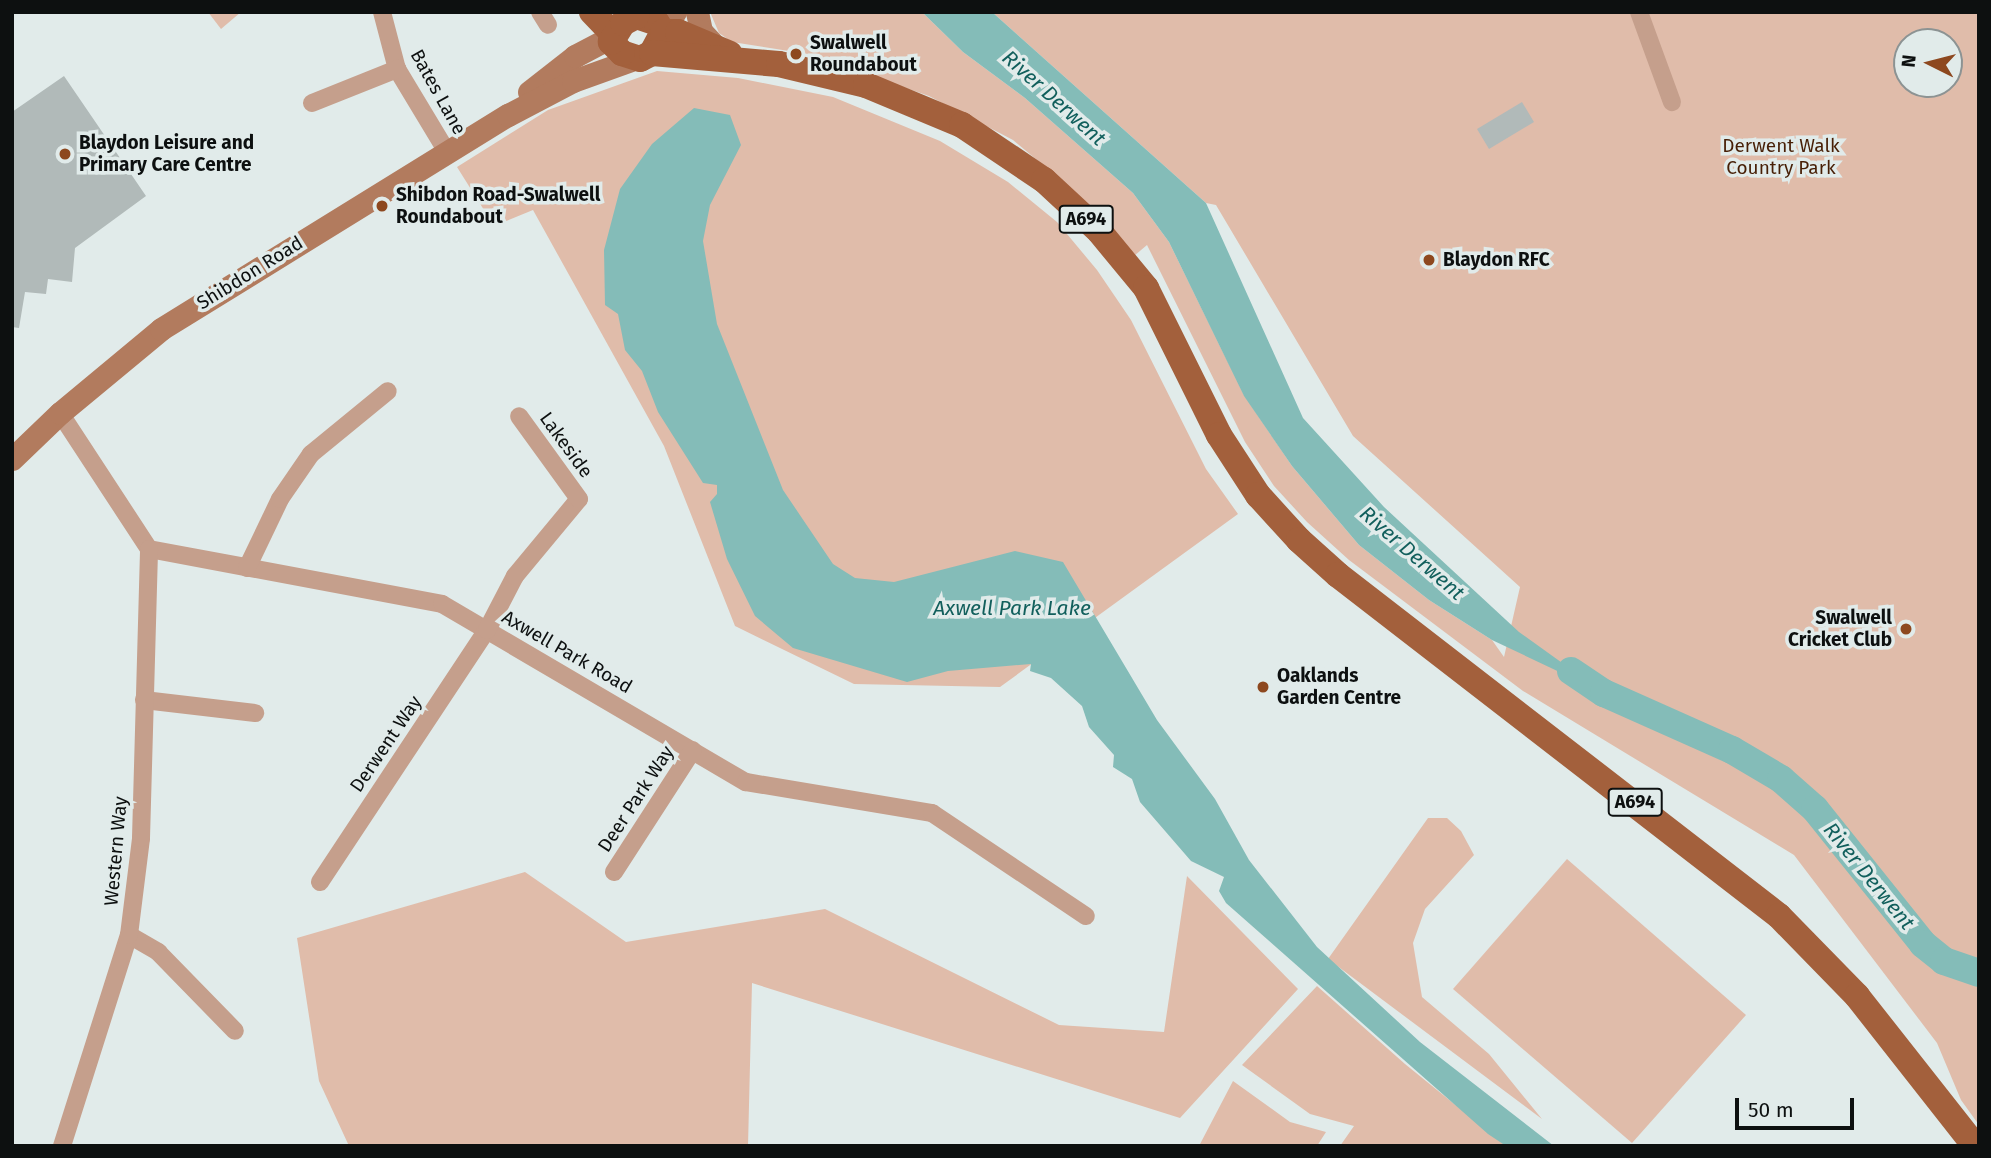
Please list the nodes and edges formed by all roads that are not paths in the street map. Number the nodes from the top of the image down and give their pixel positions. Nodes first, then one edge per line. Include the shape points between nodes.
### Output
1 (382, 12) edge
2 (697, 12) edge
3 (1639, 12) edge
4 (617, 20) edge
5 (657, 37) edge
6 (728, 53) junction
7 (397, 69) junction
8 (1672, 102) dead end
9 (312, 103) dead end
10 (508, 115) junction
11 (447, 152) junction
12 (388, 391) dead end
13 (60, 413) junction
14 (519, 416) dead end
15 (12, 459) edge
16 (579, 499) joint
17 (149, 549) junction
18 (247, 568) junction
19 (487, 630) junction
20 (144, 700) junction
21 (255, 713) dead end
22 (693, 750) junction
23 (614, 872) dead end
24 (320, 882) dead end
25 (1086, 916) dead end
26 (129, 935) junction
27 (235, 1031) dead end
28 (62, 1146) edge
29 (1975, 1146) edge

1 - 7 street, Bates Lane
2 - 6 main road via 701,31
3 - 8 street
4 - 5 main road, A694
4 - 5 main road via 616,50
4 - 10 main road, Shibdon Road via 518,100
5 - 6 main road, A694 via 678,32
5 - 10 main road, Shibdon Road
6 - 29 main road, A694 via 846,79 928,109 1010,154 1066,199 1146,288 1219,435 1258,495 1299,540 1338,575 1779,916 1857,996
7 - 9 street
7 - 11 street, Bates Lane
10 - 11 main road, Shibdon Road
11 - 13 main road, Shibdon Road via 161,329
12 - 18 street via 311,454 280,499
13 - 15 main road, Shibdon Road
13 - 17 street
14 - 16 street, Lakeside
16 - 19 street, Derwent Way via 515,576
17 - 18 street, Axwell Park Road
17 - 20 street, Western Way
18 - 19 street, Axwell Park Road via 442,604
19 - 22 street, Axwell Park Road
19 - 24 street, Derwent Way
20 - 21 street
20 - 26 street, Western Way via 141,838
22 - 23 street, Deer Park Way
22 - 25 street, Axwell Park Road via 746,782 932,813
26 - 27 street via 158,952
26 - 28 street, Western Way

